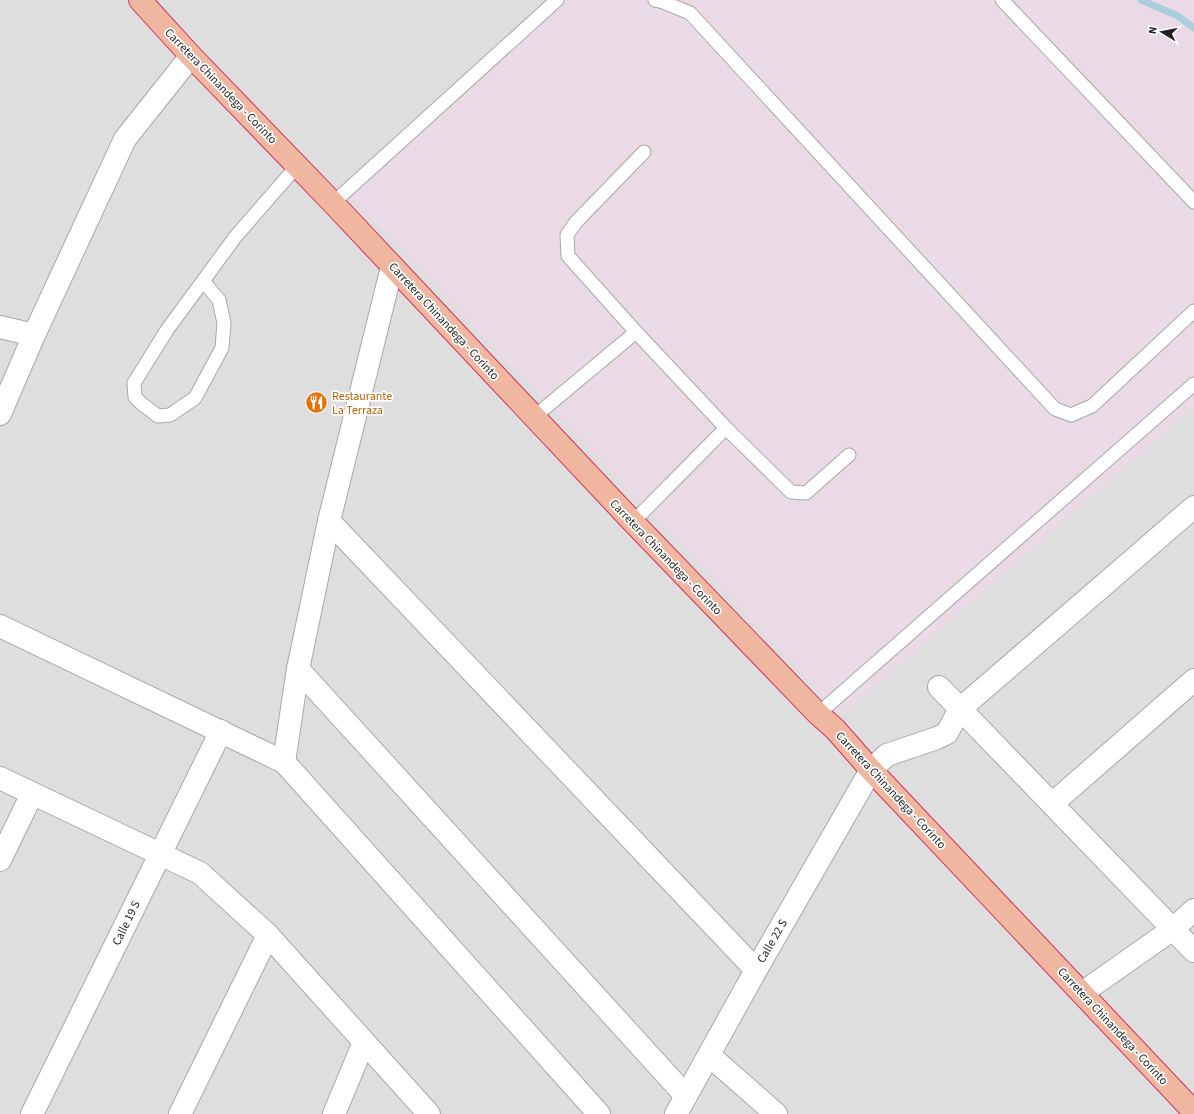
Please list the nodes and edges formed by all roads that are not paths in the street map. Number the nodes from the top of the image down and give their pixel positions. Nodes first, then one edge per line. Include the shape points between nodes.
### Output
1 (140, 0) edge
2 (557, 0) edge
3 (1002, 0) edge
4 (661, 1) edge
5 (191, 56) junction
6 (644, 152) dead end
7 (297, 166) junction
8 (1194, 202) edge
9 (333, 203) junction
10 (392, 267) junction
11 (203, 281) junction
12 (1194, 311) edge
13 (0, 327) edge
14 (636, 332) junction
15 (34, 335) junction
16 (1194, 384) edge
17 (0, 414) edge
18 (534, 417) junction
19 (726, 428) junction
20 (849, 455) dead end
21 (1194, 507) edge
22 (329, 522) junction
23 (633, 522) junction
24 (0, 626) edge
25 (298, 669) junction
26 (1194, 680) edge
27 (939, 687) dead end
28 (960, 709) junction
29 (818, 714) junction
30 (221, 731) junction
31 (284, 762) junction
32 (871, 770) junction
33 (0, 778) edge
34 (32, 794) junction
35 (1052, 804) junction
36 (160, 854) junction
37 (0, 860) edge
38 (1194, 910) edge
39 (1173, 929) junction
40 (268, 935) junction
41 (1194, 951) edge
42 (756, 970) junction
43 (1082, 994) junction
44 (364, 1042) junction
45 (708, 1055) junction
46 (681, 1105) edge
47 (1194, 1112) edge
48 (32, 1114) edge
49 (180, 1114) edge
50 (334, 1114) edge
51 (429, 1114) edge
52 (599, 1114) edge
53 (776, 1114) edge

1 - 5 highway, Carretera Chinandega - Corinto
2 - 9 lane
3 - 8 lane
4 - 12 lane via 690,13 1055,409 1071,415 1092,406
5 - 7 highway, Carretera Chinandega - Corinto
5 - 15 street via 125,139
6 - 14 lane via 566,235 568,256
7 - 9 highway, Carretera Chinandega - Corinto
7 - 11 lane via 236,236
9 - 10 highway, Carretera Chinandega - Corinto
10 - 18 highway, Carretera Chinandega - Corinto
10 - 22 street
11 - 11 lane via 167,330 134,383 135,396 158,416 170,415 195,398 222,348 224,323 219,300
13 - 15 street
14 - 18 lane
14 - 19 lane
15 - 17 street
16 - 29 lane
18 - 23 highway, Carretera Chinandega - Corinto
19 - 20 lane via 791,492 806,493
19 - 23 lane
21 - 28 street
22 - 25 street
22 - 42 street
23 - 29 highway, Carretera Chinandega - Corinto
24 - 30 street
25 - 31 street
25 - 46 street
26 - 35 street
27 - 28 street
28 - 32 street, Calle 22 S via 947,733 887,754
28 - 35 street
29 - 32 highway, Carretera Chinandega - Corinto via 835,729
30 - 31 street
30 - 36 street, Calle 19 S
31 - 52 street
32 - 42 street, Calle 22 S
32 - 43 highway, Carretera Chinandega - Corinto
33 - 34 street
34 - 36 street
34 - 37 street
35 - 39 street
36 - 40 street via 200,873
36 - 48 street, Calle 19 S
38 - 39 street
39 - 41 street
39 - 43 street
40 - 44 street
40 - 49 street
42 - 45 street, Calle 22 S
43 - 47 highway, Carretera Chinandega - Corinto
44 - 50 street
44 - 51 street
45 - 46 street, Calle 22 S
45 - 53 street

